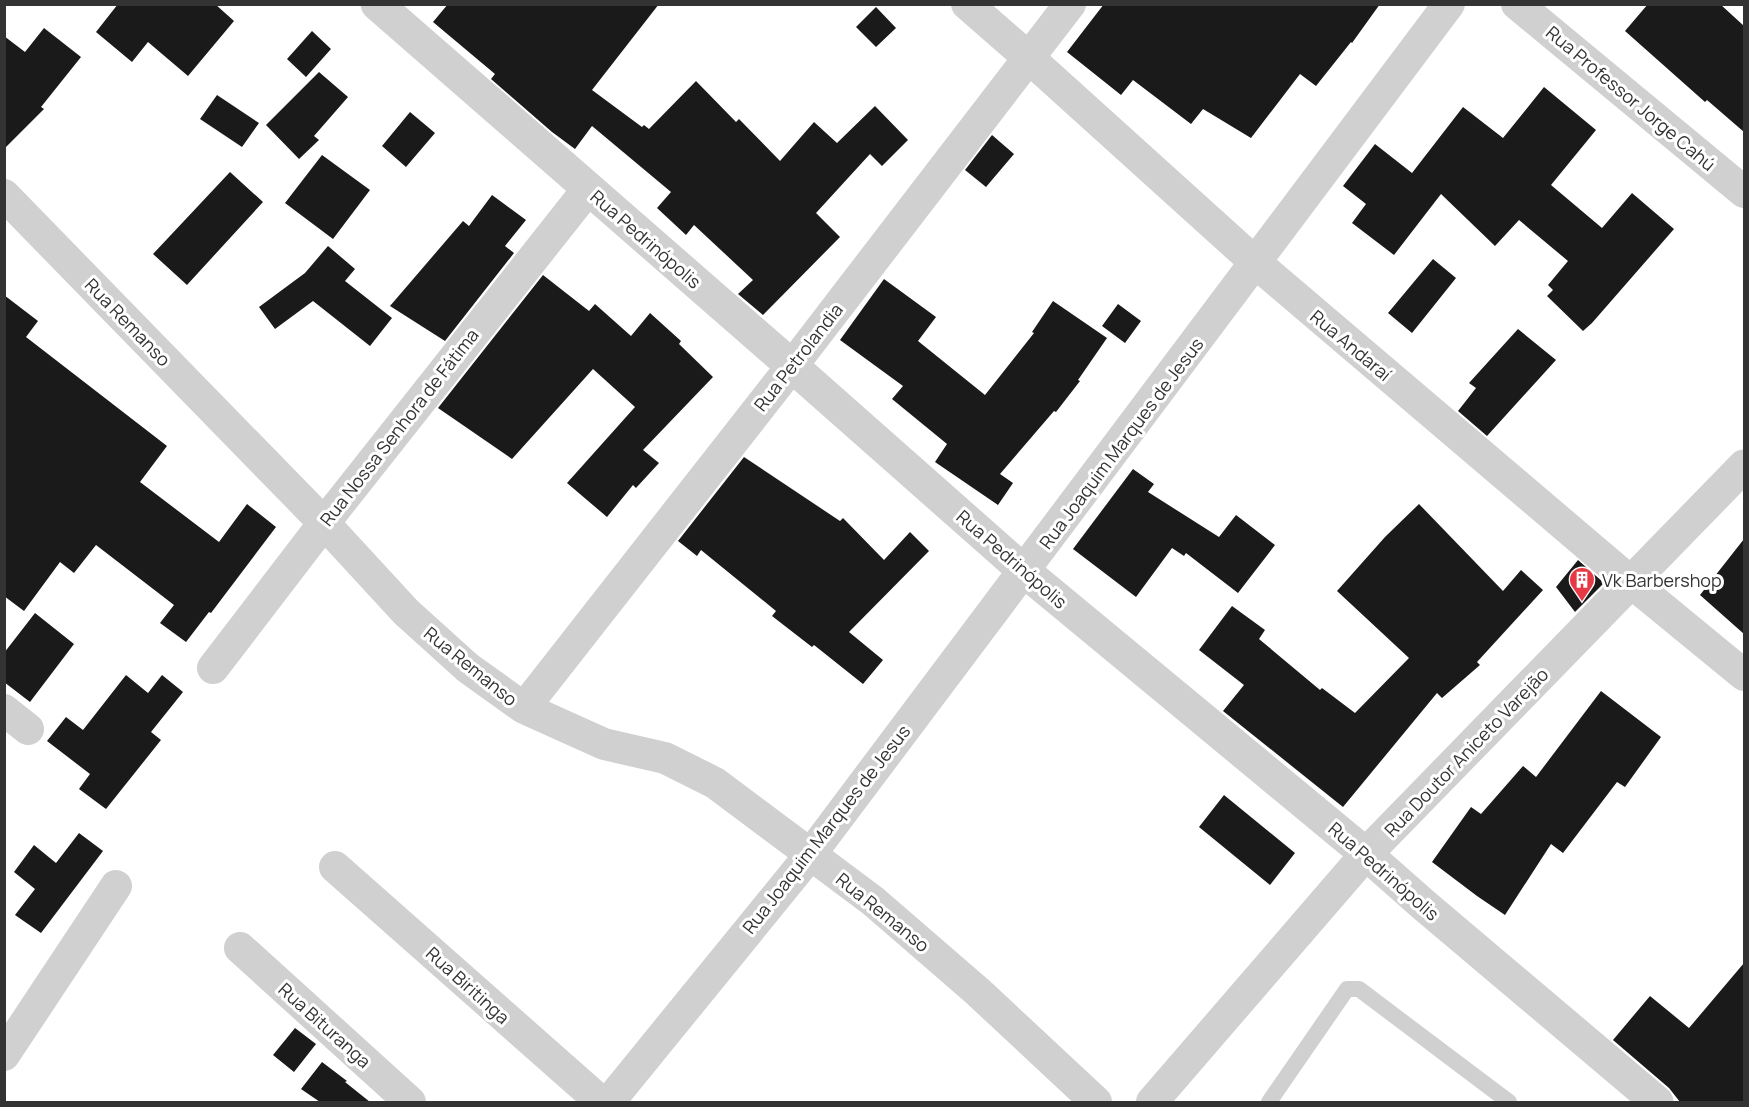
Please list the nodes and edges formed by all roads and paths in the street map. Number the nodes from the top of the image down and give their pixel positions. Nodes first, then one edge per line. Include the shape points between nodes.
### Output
1 (377, 4) edge
2 (967, 4) edge
3 (1070, 4) edge
4 (1449, 4) edge
5 (1517, 4) edge
6 (1029, 58) junction
7 (588, 189) junction
8 (1744, 192) edge
9 (4, 195) edge
10 (1256, 263) junction
11 (792, 366) junction
12 (1744, 466) edge
13 (324, 523) junction
14 (1024, 571) junction
15 (1632, 583) junction
16 (213, 668) dead end
17 (1744, 675) edge
18 (524, 708) junction
19 (1366, 854) junction
20 (810, 855) junction
21 (335, 867) dead end
22 (116, 886) dead end
23 (240, 948) dead end
24 (4, 1055) edge
25 (410, 1102) edge
26 (601, 1102) edge
27 (609, 1102) edge
28 (1096, 1102) edge
29 (1152, 1102) edge
30 (1269, 1102) edge
31 (1509, 1102) edge
32 (1657, 1102) edge

1 - 7 street, Rua Pedrinópolis
2 - 6 street, Rua Andaraí
3 - 6 street, Rua Petrolandia
4 - 10 street, Rua Joaquim Marques de Jesus
5 - 8 street, Rua Professor Jorge Cahú
6 - 10 street, Rua Andaraí
6 - 11 street, Rua Petrolandia
7 - 11 street, Rua Pedrinópolis
7 - 13 street, Rua Nossa Senhora de Fátima
9 - 13 street, Rua Remanso
10 - 14 street, Rua Joaquim Marques de Jesus
10 - 15 street, Rua Andaraí
11 - 14 street, Rua Pedrinópolis
11 - 18 street, Rua Petrolandia
12 - 15 street, Rua Doutor Aniceto Varejão
13 - 16 street, Rua Nossa Senhora de Fátima
13 - 18 street, Rua Remanso via 405,612 468,668
14 - 19 street, Rua Pedrinópolis
14 - 20 street, Rua Joaquim Marques de Jesus
15 - 17 street, Rua Andaraí
15 - 19 street, Rua Doutor Aniceto Varejão
18 - 20 street, Rua Remanso via 604,744 664,758 715,783
19 - 29 street, Rua Doutor Aniceto Varejão
19 - 32 street, Rua Pedrinópolis
20 - 27 street, Rua Joaquim Marques de Jesus
20 - 28 street, Rua Remanso via 873,901
21 - 26 street, Rua Biritinga
22 - 24 street
23 - 25 street, Rua Bituranga
30 - 31 lane via 1347,989 1359,989

